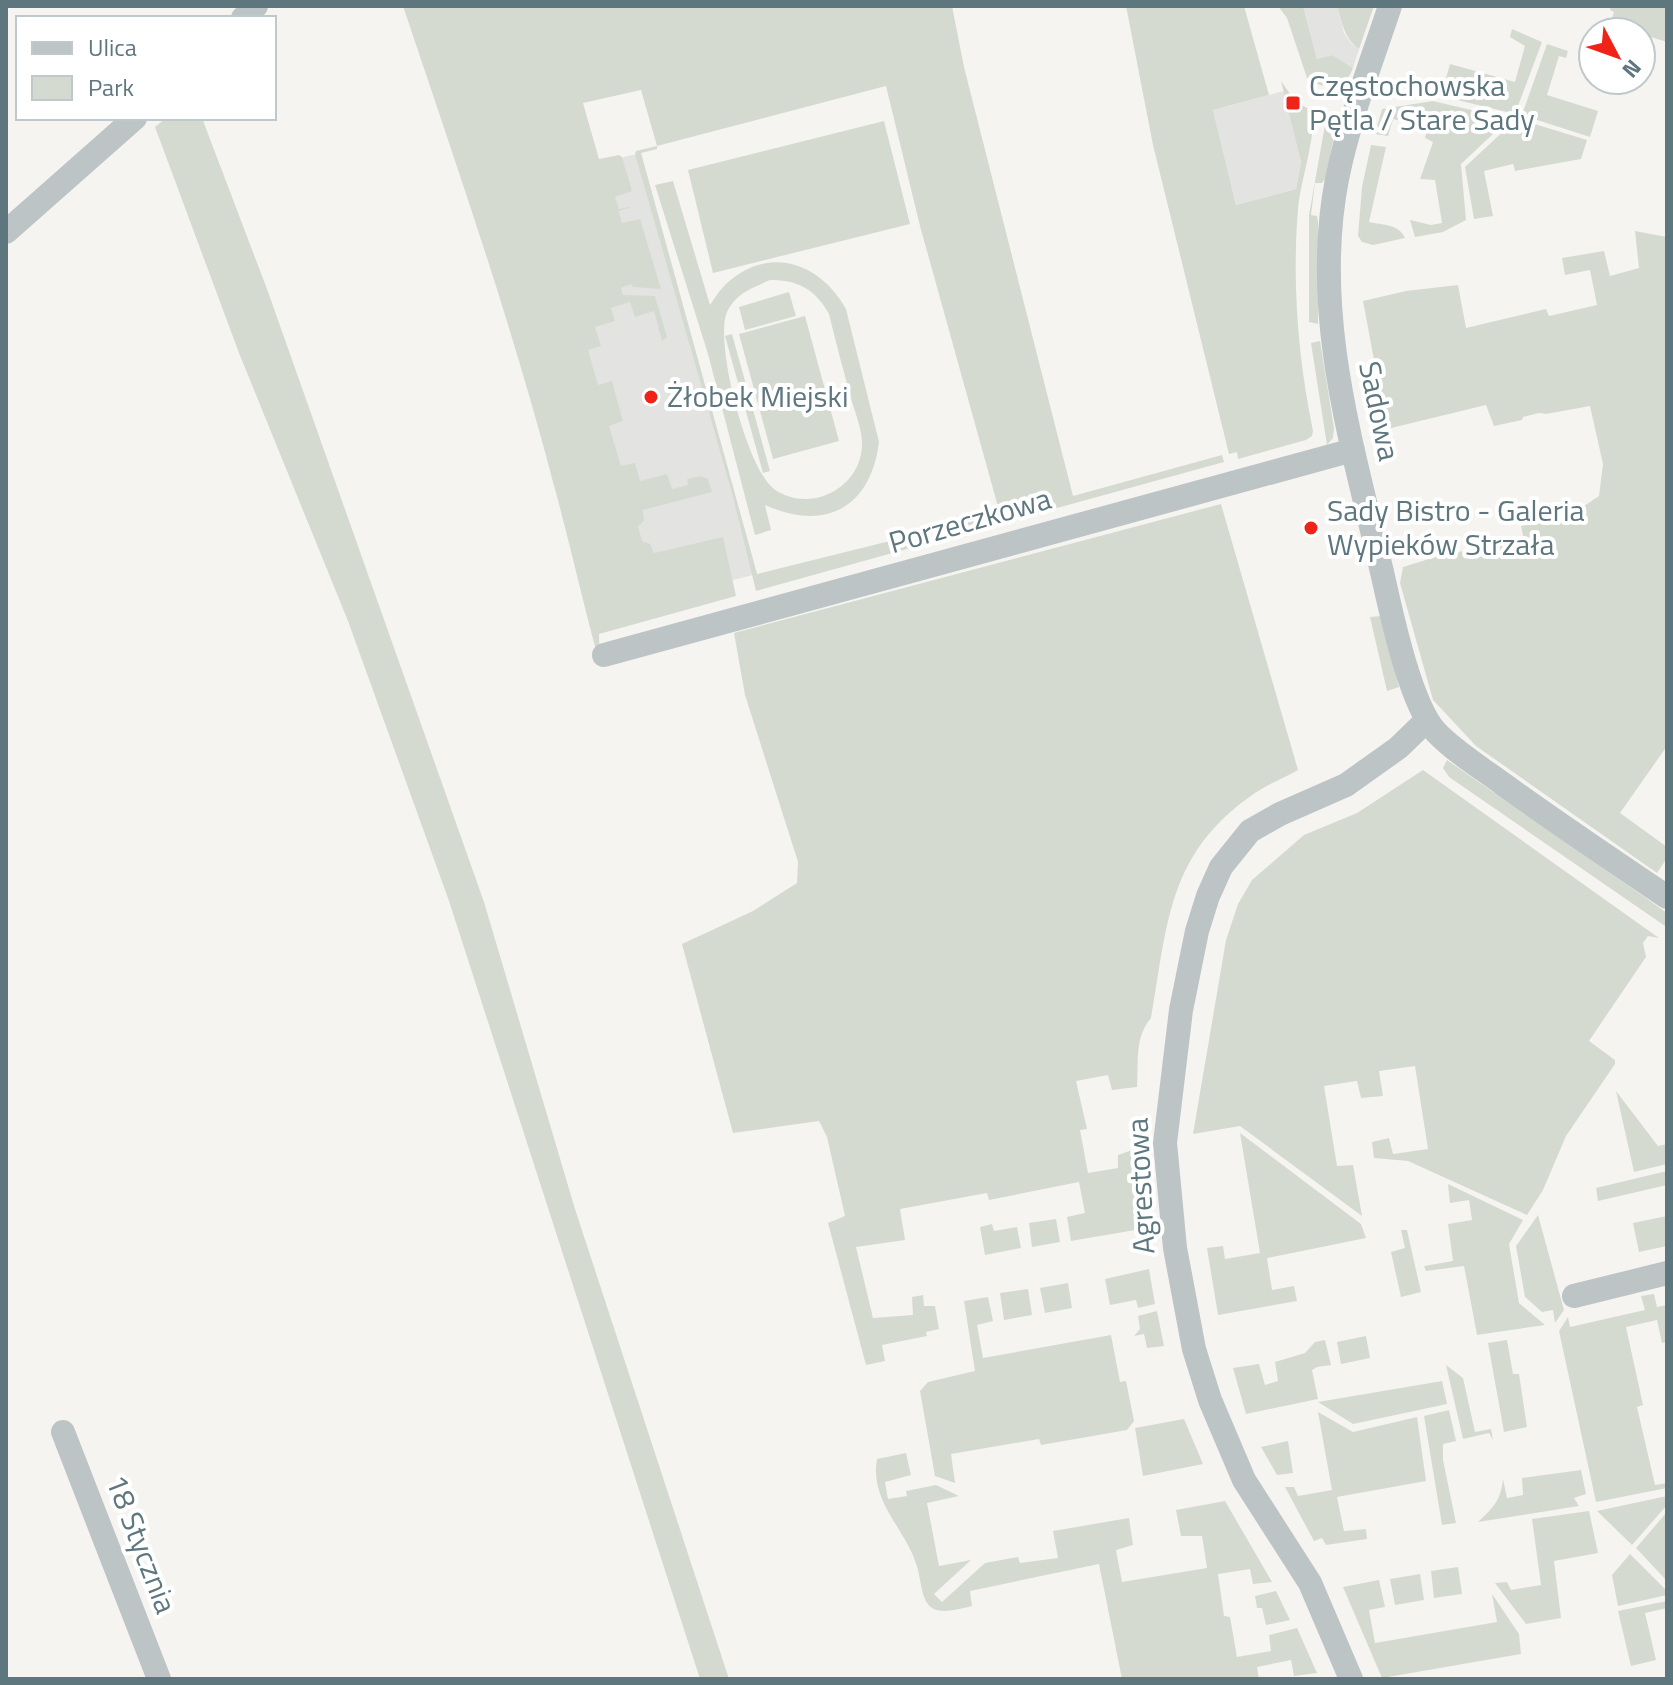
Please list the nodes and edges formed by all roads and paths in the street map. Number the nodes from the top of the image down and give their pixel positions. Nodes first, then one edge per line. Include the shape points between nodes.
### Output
1 (1390, 6) edge
2 (133, 120) edge
3 (6, 232) edge
4 (1353, 450) junction
5 (604, 655) dead end
6 (1427, 720) junction
7 (1667, 897) edge
8 (1667, 1273) edge
9 (1574, 1296) dead end
10 (63, 1432) dead end
11 (159, 1679) edge
12 (1351, 1679) edge

1 - 4 street, Sadowa via 1350,127 1330,240 1337,381
2 - 3 street
4 - 5 street, Porzeczkowa
4 - 6 street, Sadowa via 1387,595
6 - 7 street, Sadowa via 1459,752
6 - 12 street, Agrestowa via 1357,778 1250,831 1221,867 1197,931 1181,1010 1165,1143 1175,1248 1194,1349 1210,1400 1244,1480 1310,1583
8 - 9 street
10 - 11 street, 18 Stycznia

